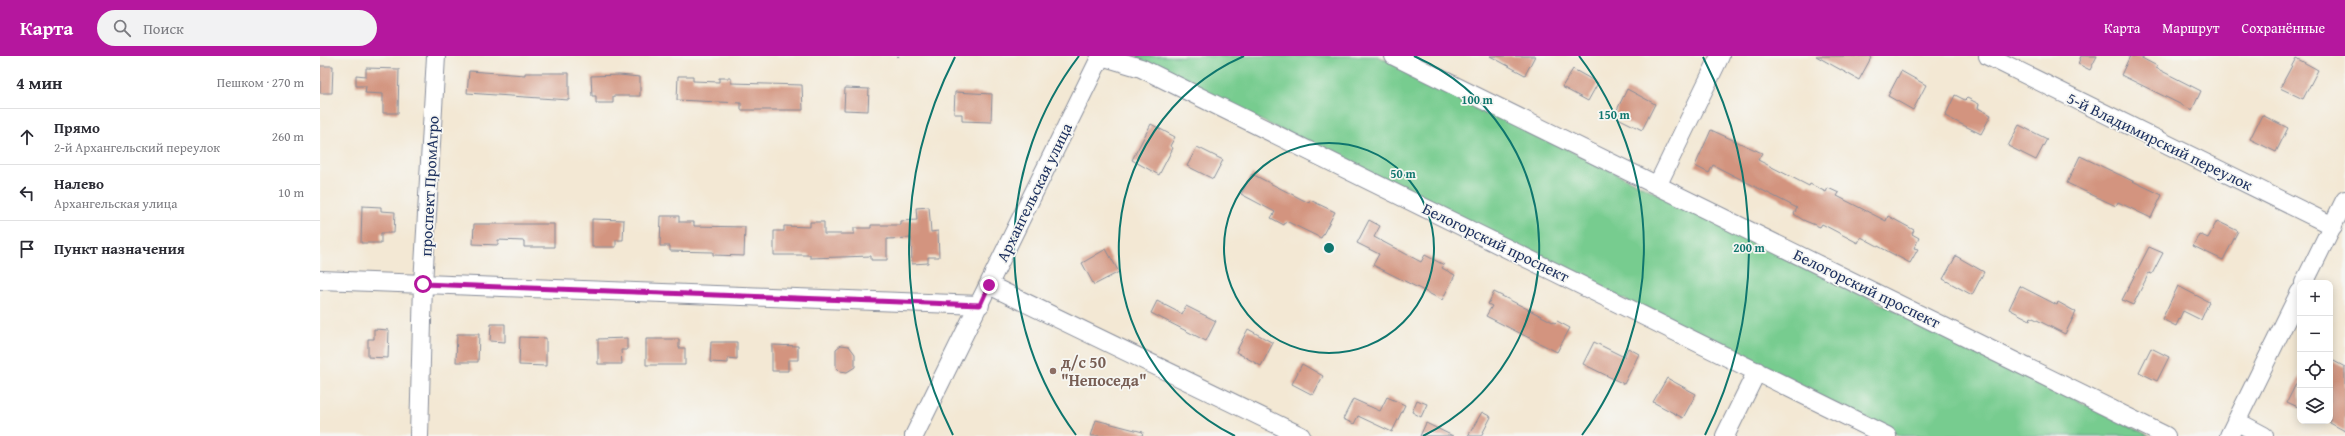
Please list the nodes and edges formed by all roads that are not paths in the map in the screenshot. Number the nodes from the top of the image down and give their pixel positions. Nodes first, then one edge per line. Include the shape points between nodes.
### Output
1 (436, 56) edge
2 (1101, 56) edge
3 (1394, 56) edge
4 (1720, 56) edge
5 (1988, 56) edge
6 (1658, 184) junction
7 (2345, 200) edge
8 (2333, 226) junction
9 (320, 280) edge
10 (2306, 280) edge
11 (423, 284) junction
12 (989, 285) junction
13 (2297, 298) edge
14 (980, 305) junction
15 (1757, 371) junction
16 (2232, 429) edge
17 (419, 436) edge
18 (914, 436) edge
19 (1300, 436) edge
20 (1725, 436) edge
21 (1887, 436) edge
22 (2166, 436) edge
23 (2264, 436) edge

1 - 11 street, проспект ПромАгро
2 - 12 street, Архангельская улица
2 - 15 street, Белогорский проспект via 1141,68
3 - 6 street, Белогорский проспект
4 - 6 street
5 - 8 street, 5-й Владимирский переулок
6 - 22 street, Белогорский проспект
7 - 8 street
8 - 10 street
9 - 11 street
11 - 14 street
11 - 17 street, проспект ПромАгро
12 - 14 street, Архангельская улица
12 - 19 street
13 - 16 street
14 - 18 street, Архангельская улица
15 - 20 street
15 - 21 street, Белогорский проспект
16 - 23 street

